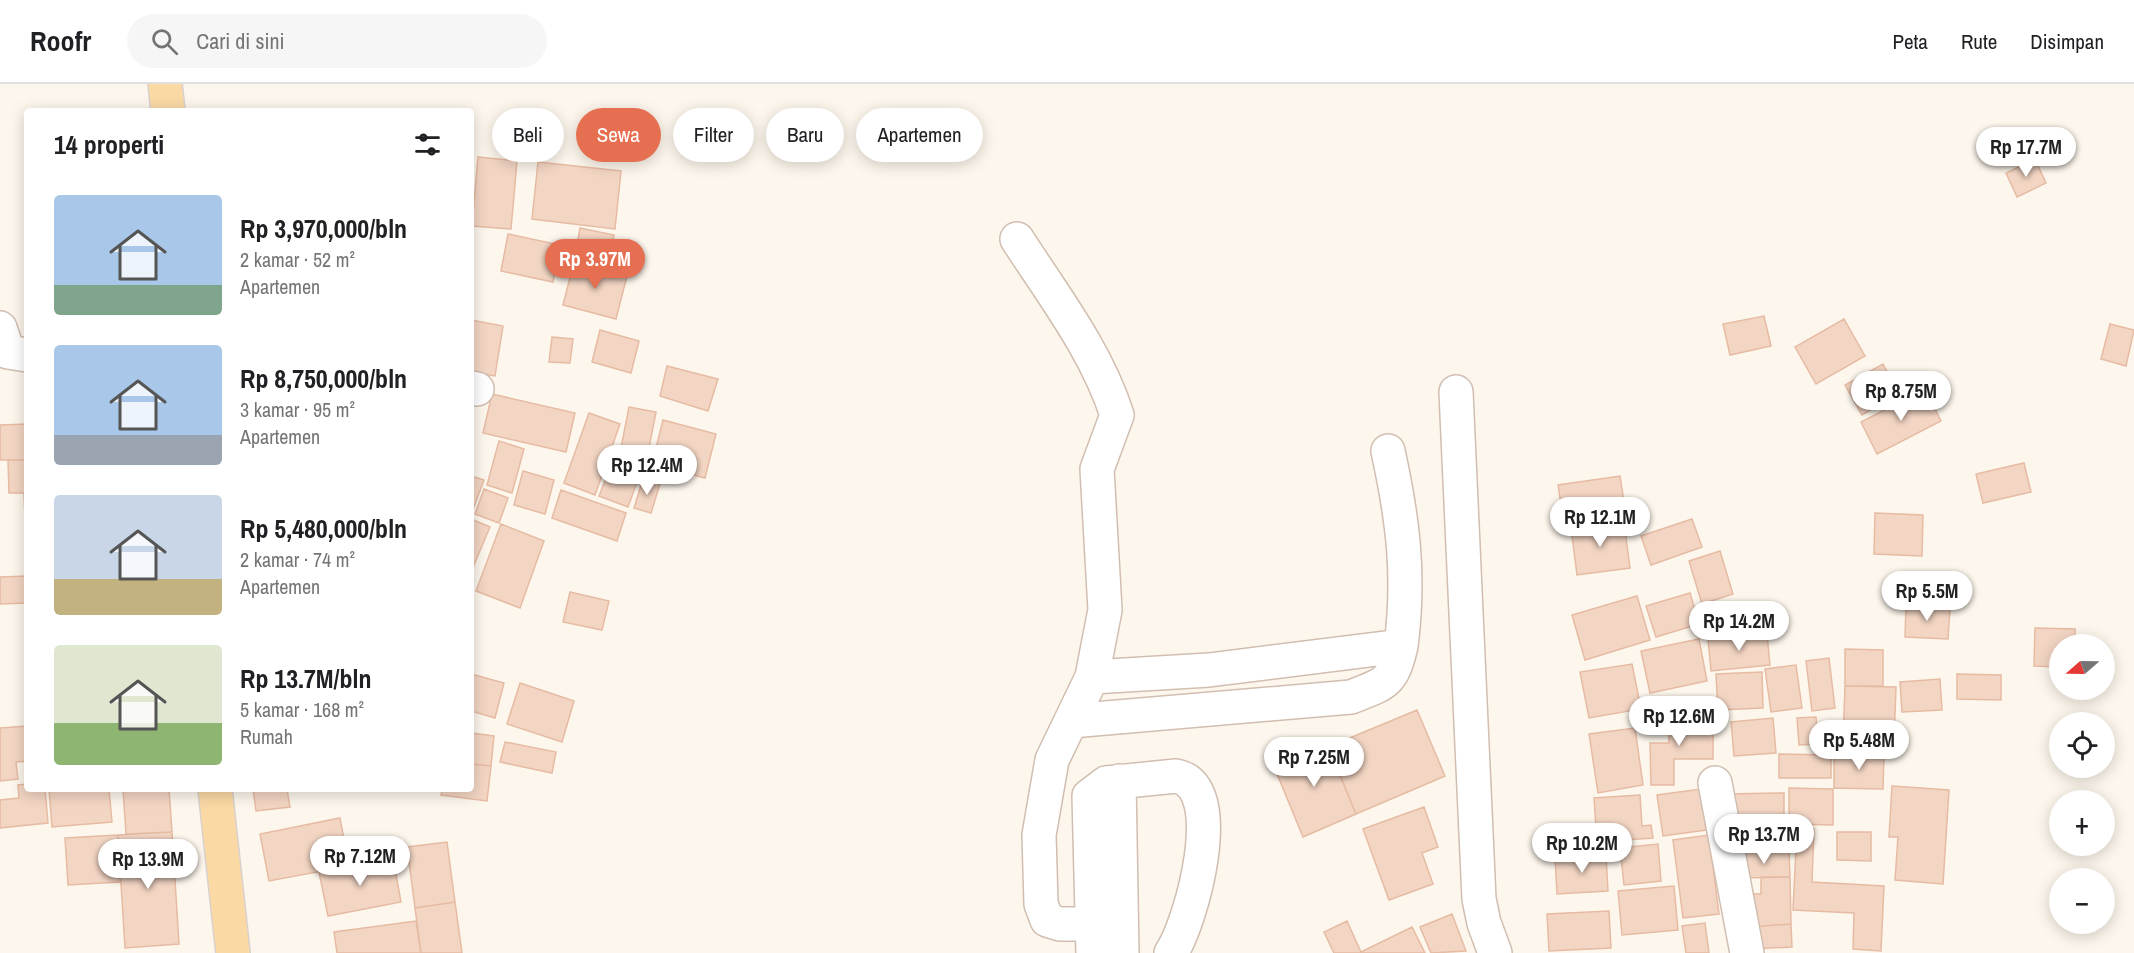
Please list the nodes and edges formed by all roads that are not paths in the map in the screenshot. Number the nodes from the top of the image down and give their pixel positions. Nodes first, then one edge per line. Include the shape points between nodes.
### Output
1 (165, 84) edge
2 (168, 108) edge
3 (1017, 239) dead end
4 (1455, 392) dead end
5 (1388, 451) dead end
6 (1401, 646) junction
7 (1092, 677) junction
8 (1071, 721) junction
9 (1119, 780) junction
10 (1715, 783) dead end
11 (215, 792) edge
12 (1092, 939) edge
13 (233, 953) edge
14 (1122, 953) edge
15 (1171, 953) edge
16 (1495, 953) edge
17 (1747, 953) edge

1 - 2 main road
3 - 7 street via 1080,336 1102,375 1117,415 1097,469 1105,610
4 - 16 street via 1479,899
5 - 6 street via 1402,513 1407,571
6 - 7 street via 1209,670
6 - 8 street via 1386,683 1352,697
7 - 8 street
8 - 12 street via 1053,760 1039,835 1041,903 1047,920
9 - 12 street via 1106,783 1089,796
9 - 14 street
9 - 15 street via 1184,777 1198,798 1204,853 1181,939
10 - 17 street
11 - 13 main road

